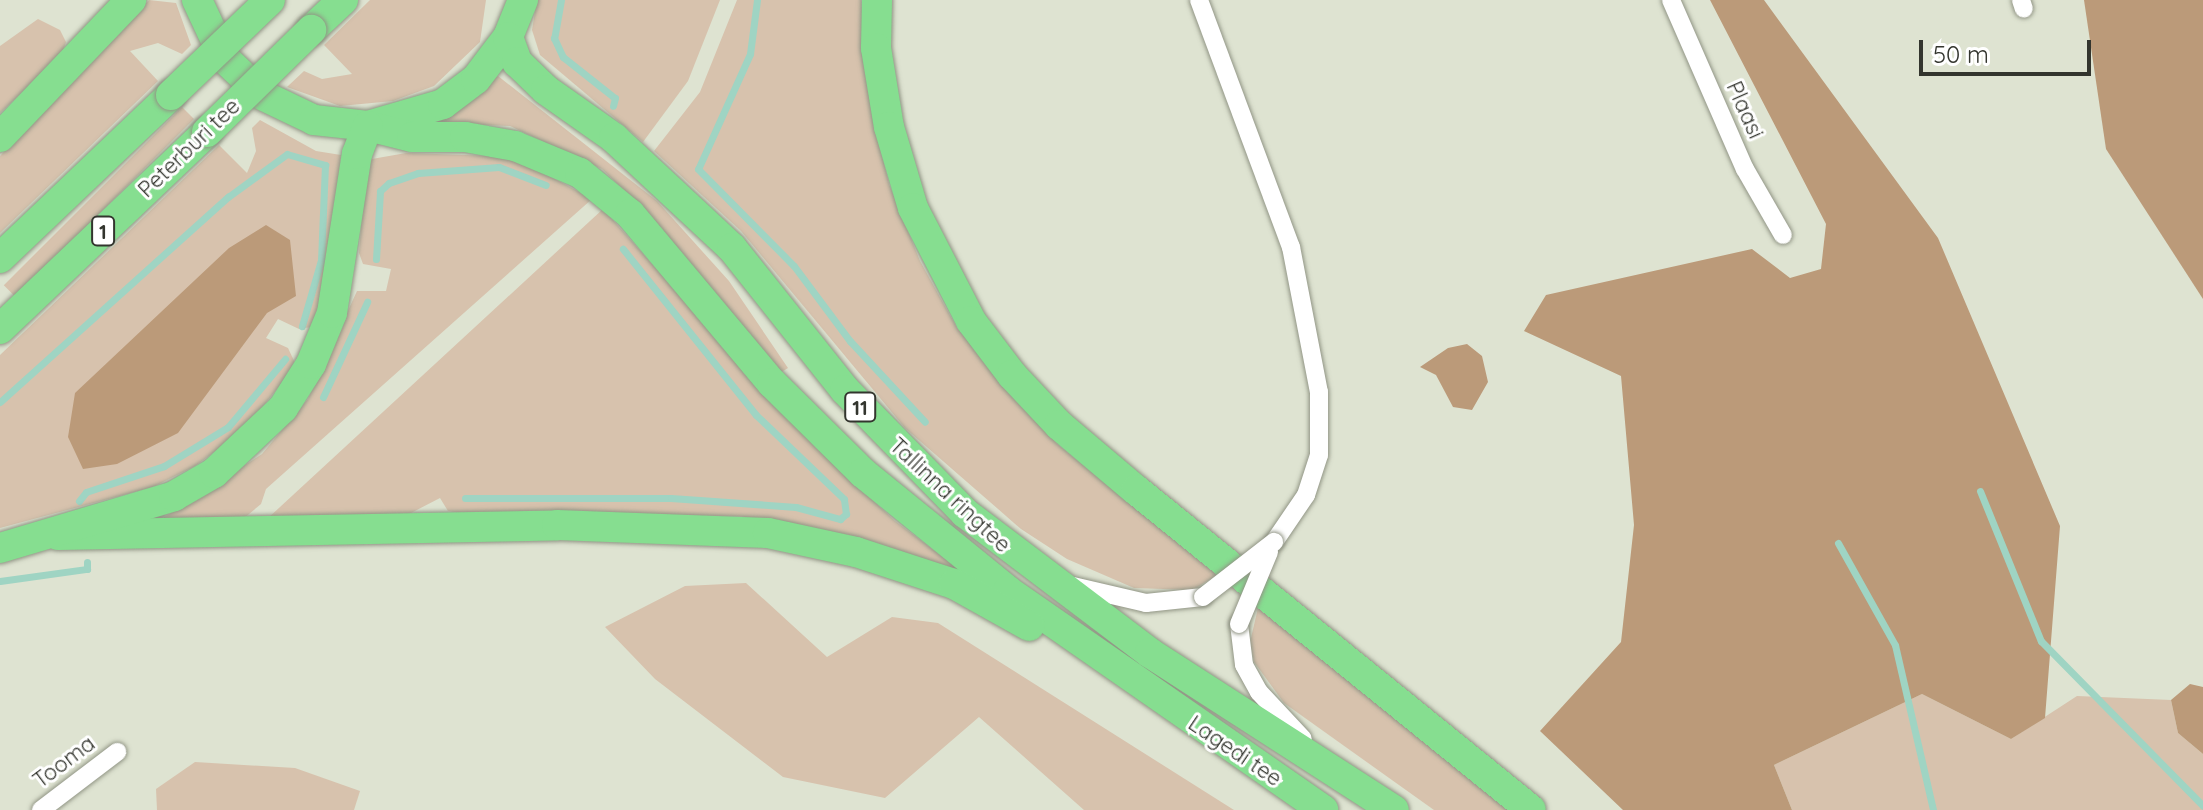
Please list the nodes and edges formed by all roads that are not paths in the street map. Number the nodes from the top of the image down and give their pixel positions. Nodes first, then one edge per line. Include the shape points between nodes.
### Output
1 (131, 0) edge
2 (197, 0) edge
3 (270, 0) edge
4 (343, 0) edge
5 (523, 0) edge
6 (877, 0) edge
7 (1199, 0) edge
8 (1671, 0) edge
9 (508, 37) junction
10 (368, 126) junction
11 (0, 137) edge
12 (1783, 235) dead end
13 (0, 258) edge
14 (0, 329) edge
15 (58, 535) junction
16 (1274, 542) junction
17 (0, 548) edge
18 (1046, 580) junction
19 (1147, 692) junction
20 (117, 752) dead end
21 (1336, 773) junction
22 (41, 810) edge
23 (1323, 810) edge
24 (1394, 810) edge
25 (1531, 810) edge

1 - 11 highway
2 - 10 highway via 224,58 264,96 314,120
3 - 13 highway, 1, bridge
4 - 14 highway, Peterburi tee / 1, bridge
5 - 9 highway
6 - 25 highway via 876,48 889,127 913,208 971,321 1012,375 1059,425 1136,490
7 - 16 street via 1291,247 1319,392 1319,455 1306,495
8 - 12 street, Plaasi via 1745,169
9 - 10 highway via 476,79 443,104
9 - 18 highway, Tallinna ringtee / 11 via 517,62 546,90 614,138 732,248 896,447
10 - 15 highway via 357,154 332,313 311,364 283,408 214,473 174,496
10 - 19 highway, Tallinna ringtee / 11 via 412,137 465,137 515,146 580,173 630,214 772,383 863,473 1008,591
15 - 17 highway
15 - 19 highway via 557,525 768,533 856,552 954,584
16 - 18 street, bridge via 1203,597 1146,603
16 - 21 street, bridge via 1239,624 1244,665 1259,692
18 - 21 highway, Tallinna ringtee / 11
19 - 23 highway, Lagedi tee / 11
20 - 22 street, Tooma
21 - 24 highway, Tallinna ringtee / 11

